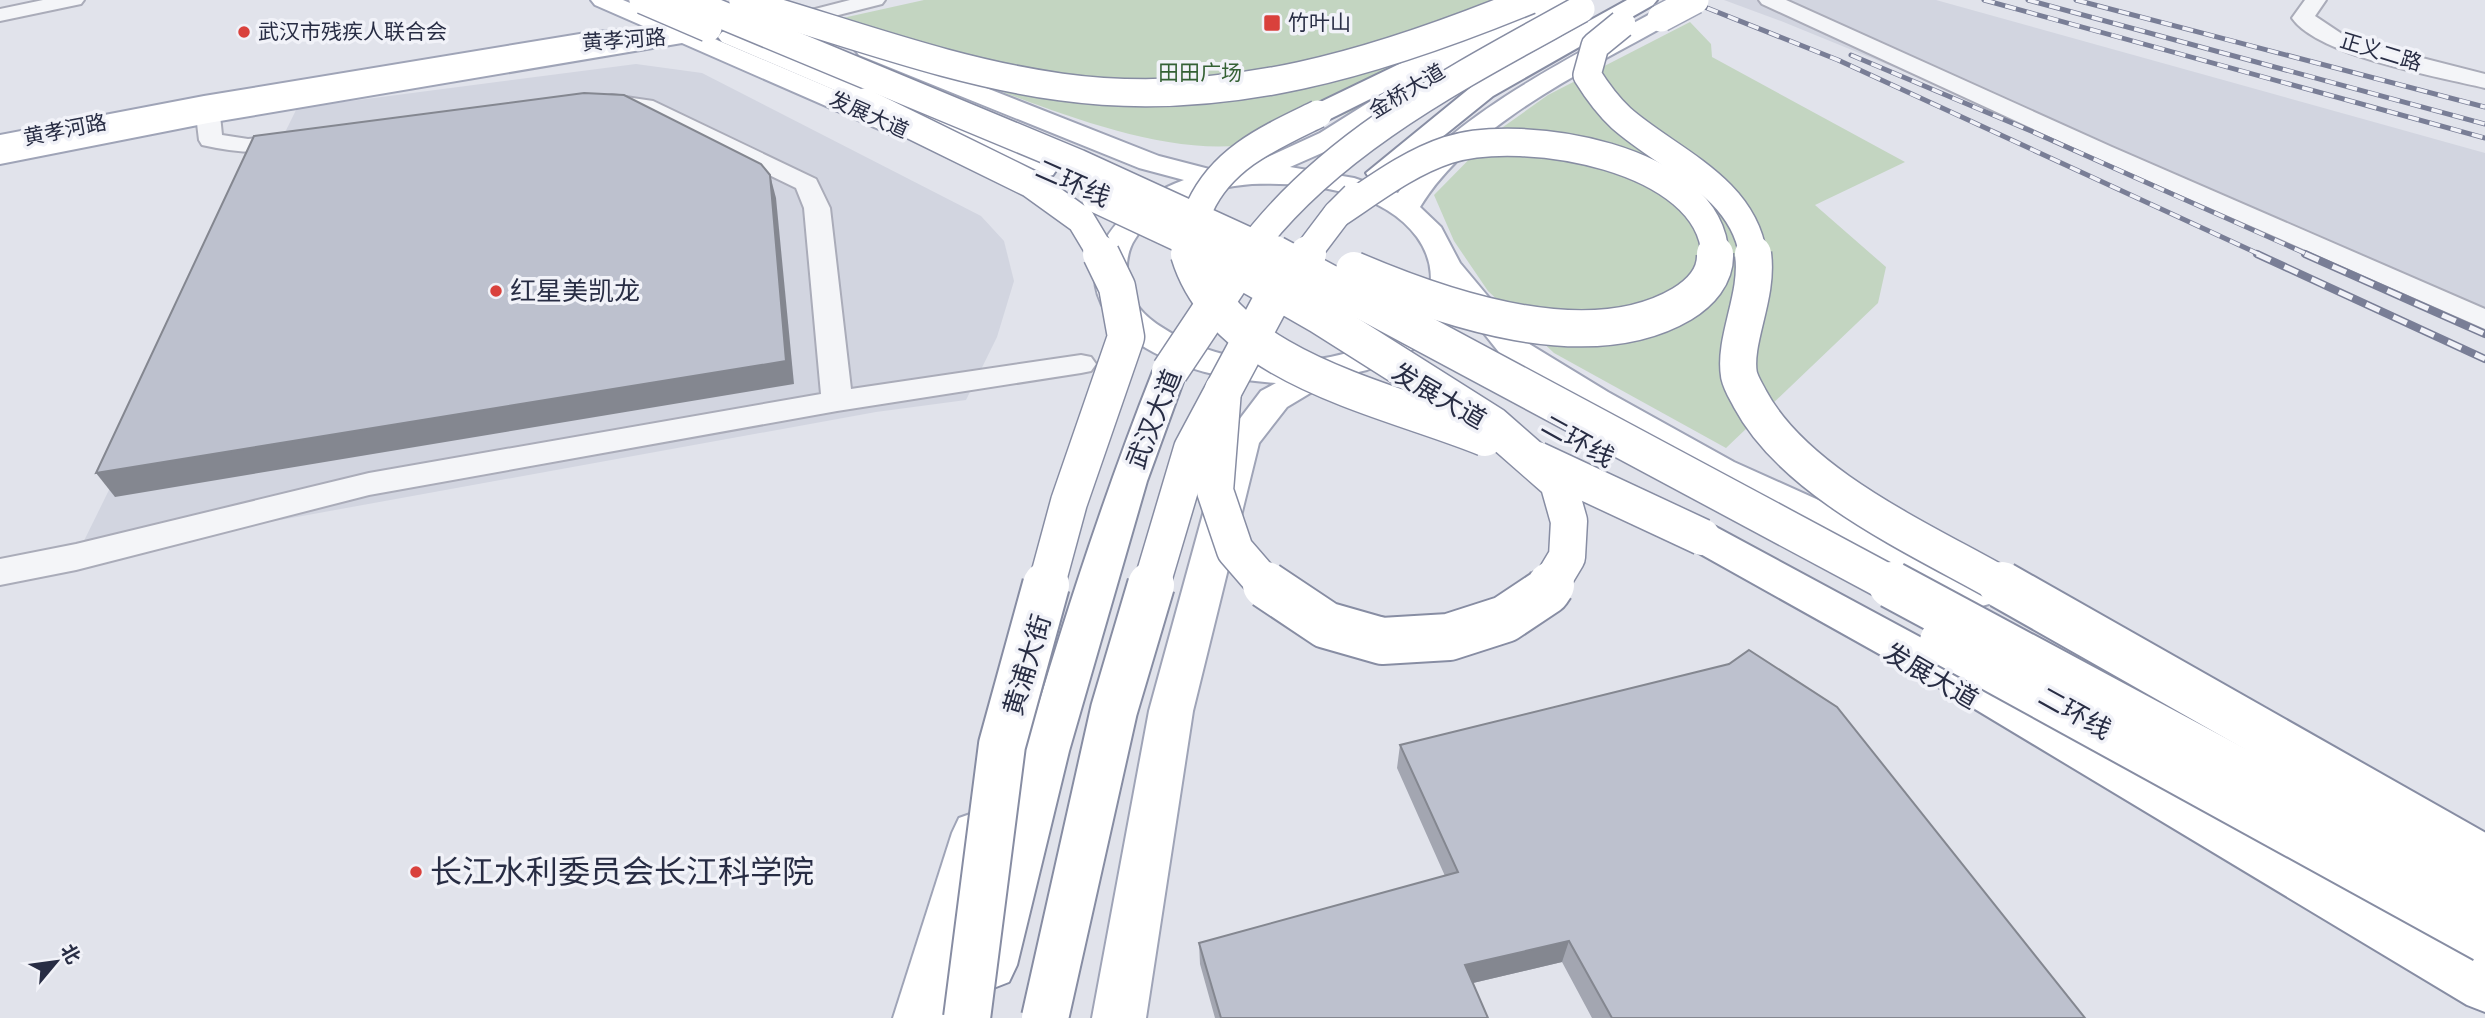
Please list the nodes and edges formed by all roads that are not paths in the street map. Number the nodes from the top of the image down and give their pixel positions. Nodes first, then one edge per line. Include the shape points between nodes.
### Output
1 (74, 0) edge
2 (603, 0) edge
3 (643, 0) edge
4 (716, 0) edge
5 (737, 0) edge
6 (875, 0) edge
7 (1530, 0) edge
8 (1551, 0) edge
9 (1570, 0) edge
10 (1597, 0) edge
11 (1695, 0) edge
12 (1769, 0) edge
13 (2316, 0) edge
14 (1656, 6) edge
15 (0, 15) edge
16 (686, 18) edge
17 (791, 21) junction
18 (731, 37) junction
19 (2485, 81) edge
20 (587, 105) edge
21 (208, 115) junction
22 (316, 138) edge
23 (0, 143) edge
24 (0, 155) edge
25 (1043, 169) junction
26 (1229, 178) junction
27 (1404, 208) junction
28 (1337, 214) junction
29 (1109, 268) junction
30 (1449, 269) junction
31 (1124, 312) junction
32 (2485, 320) edge
33 (1371, 358) junction
34 (1081, 364) dead end
35 (1329, 369) junction
36 (1223, 390) junction
37 (836, 401) junction
38 (0, 572) edge
39 (2485, 835) edge
40 (2485, 859) edge
41 (2485, 903) edge
42 (2485, 939) edge
43 (2485, 987) edge
44 (2485, 1006) edge
45 (920, 1018) edge
46 (967, 1018) edge
47 (977, 1018) edge
48 (1045, 1018) edge
49 (1119, 1018) edge

1 - 15 street
2 - 16 main road, 发展大道
3 - 18 main road, 二环线, bridge
4 - 28 main road, bridge via 952,92 1396,289 1481,315 1540,326 1594,327 1639,321 1673,310 1702,289 1716,264 1714,239 1703,215 1678,193 1642,171 1579,148 1460,146 1409,168
5 - 7 main road, bridge via 972,68 1061,87 1206,94 1281,83 1430,41
5 - 17 main road
6 - 17 street
8 - 43 main road, bridge via 1250,150 1220,175 1202,201 1188,252 1200,281 1238,329 1290,362 1350,389 1480,436 1702,537 1955,676
9 - 26 main road, 金桥大道 via 1434,74 1329,139
10 - 47 main road, 武汉大道, bridge via 1455,79 1338,162 1279,216 1170,371 1128,481 1050,738
11 - 14 main road, bridge
12 - 32 street
13 - 19 street, 正义二路 via 2303,18 2334,39
14 - 27 main road via 1473,134 1423,178
14 - 28 main road, 武汉大道, bridge via 1484,90 1380,173
14 - 40 main road, bridge via 1626,20 1595,46 1587,75 1596,94 1626,124 1723,195 1740,219 1755,251 1756,275 1739,374 1758,416 1799,461 1870,510
16 - 17 main road
16 - 21 main road, 黄孝河路 via 599,52
16 - 23 main road, 黄孝河路 via 592,40
16 - 29 main road, 发展大道 via 1031,195 1082,234
16 - 41 main road, 二环线, bridge via 1077,163 1267,249
17 - 26 main road via 1149,162
18 - 25 main road, 二环线
18 - 46 main road, bridge via 1048,195 1081,220 1117,287 1126,337 1069,502 1002,745
20 - 37 street via 645,106 807,184 817,208
21 - 22 street via 211,140 248,146
21 - 24 main road, 黄孝河路
25 - 36 main road, bridge via 1098,201 1228,261 1493,425 1558,482 1569,521 1567,557 1546,591 1505,619 1449,637 1382,640 1326,625 1270,590 1235,550 1215,491
25 - 42 main road, 二环线, bridge via 1259,267
26 - 27 main road via 1286,174 1329,180 1370,191
26 - 29 main road via 1182,191 1130,223 1115,245
27 - 30 main road via 1435,236
28 - 36 main road, 武汉大道, bridge via 1268,307
29 - 31 main road via 1112,291
30 - 33 main road via 1442,303 1416,334
30 - 39 main road via 1514,349 1721,471 2012,604
31 - 35 main road via 1150,336 1174,349 1231,368
31 - 45 main road, 黄浦大街 via 1129,344 1124,367 1079,498
33 - 35 main road
33 - 44 main road, 发展大道 via 2061,751
34 - 37 street
35 - 49 main road via 1274,399 1241,442 1171,711
36 - 48 main road, 武汉大道, bridge via 1192,449 1114,710
37 - 38 street via 369,484

